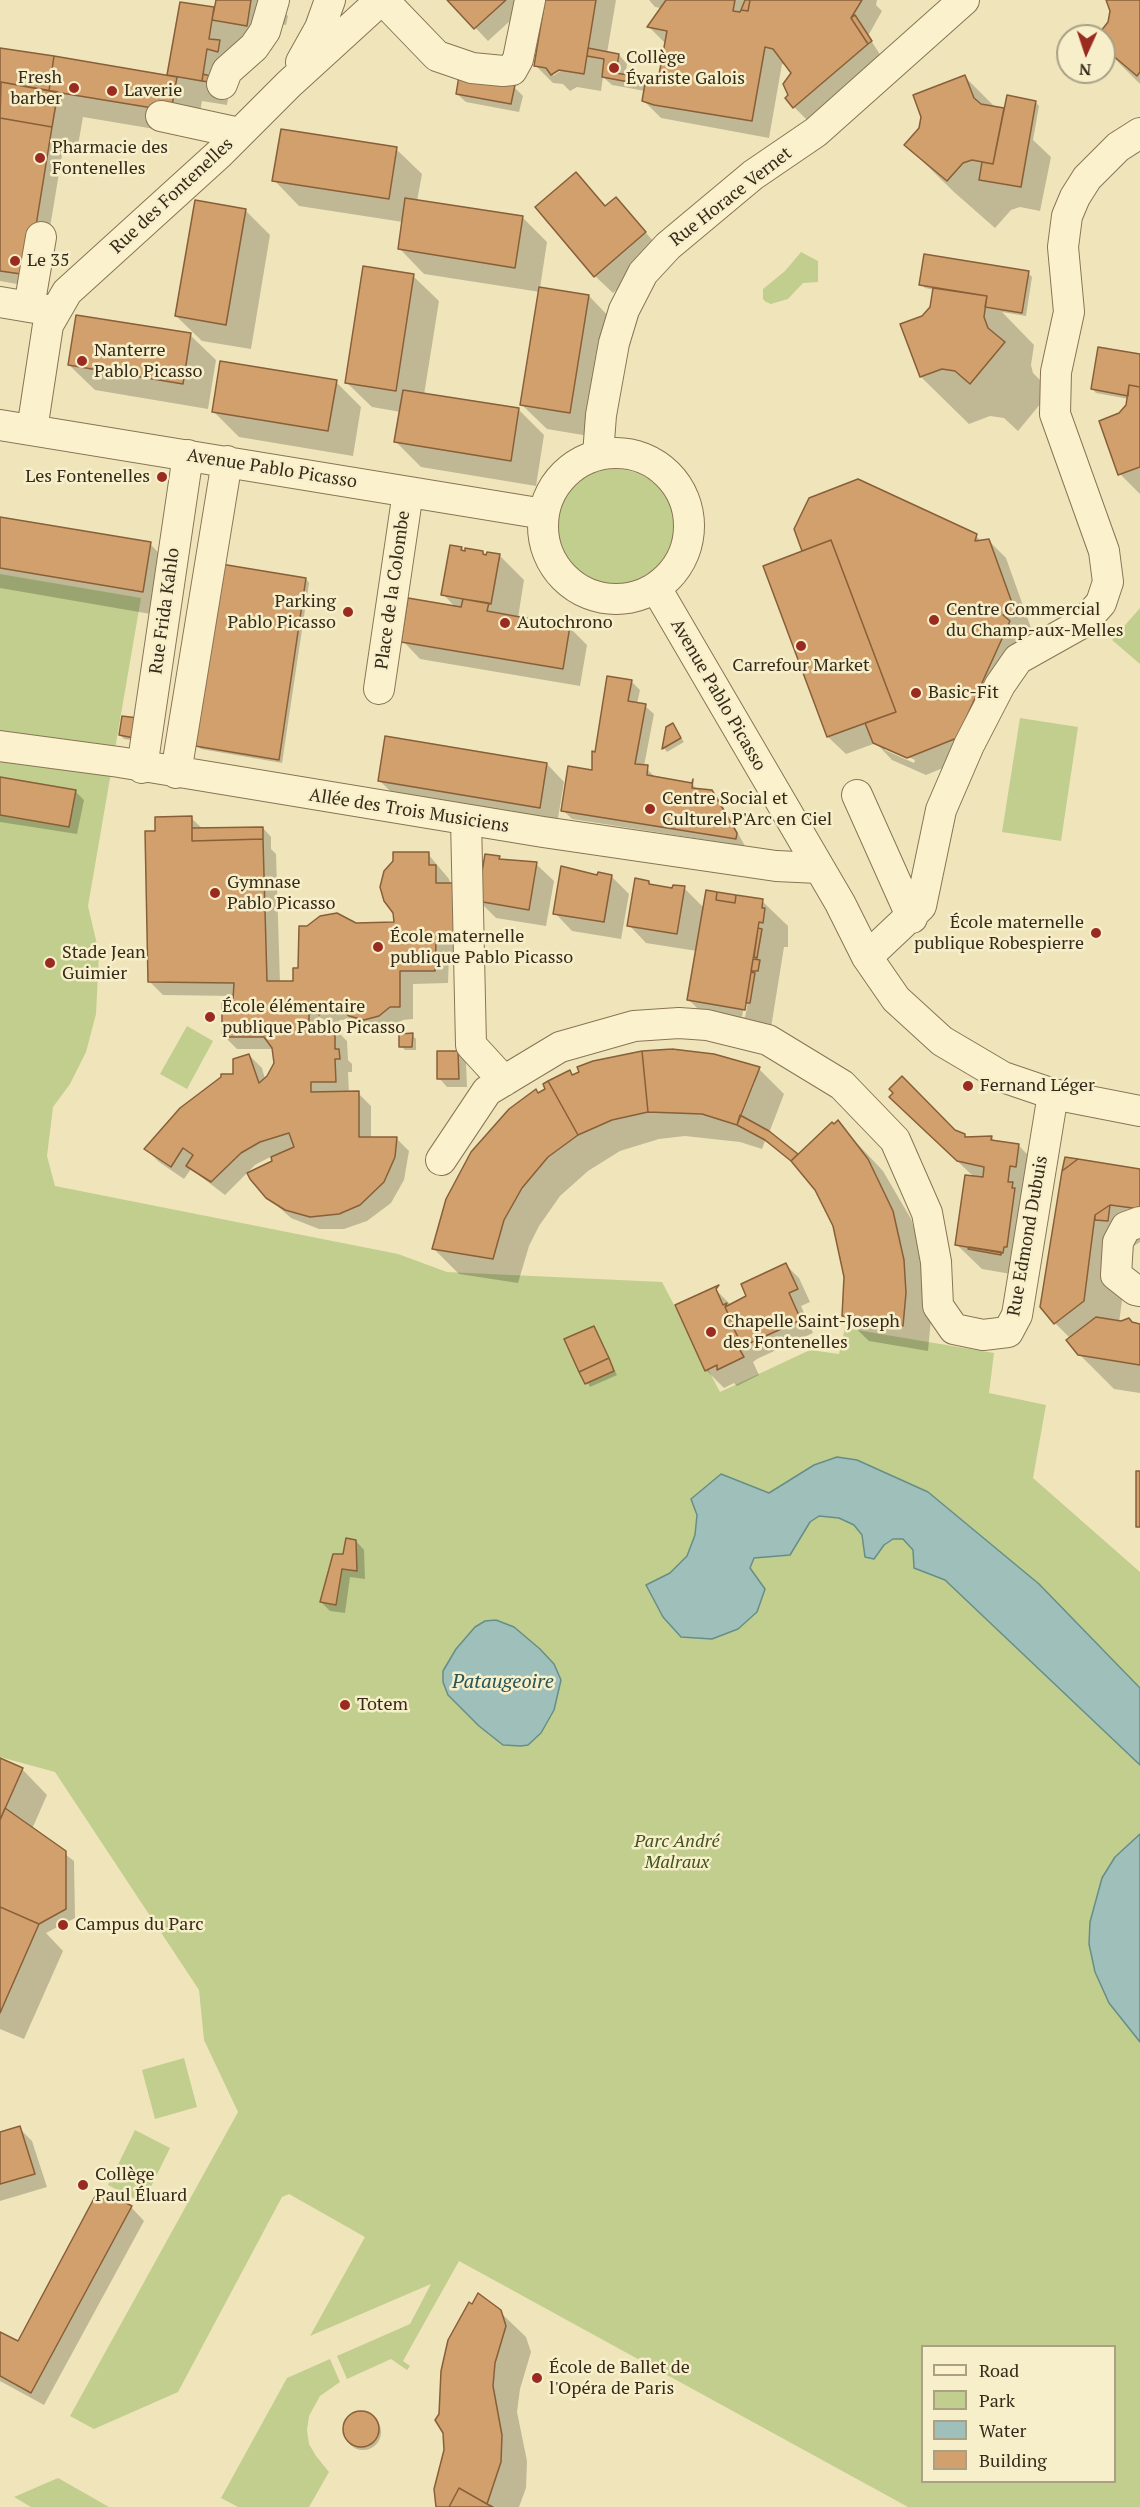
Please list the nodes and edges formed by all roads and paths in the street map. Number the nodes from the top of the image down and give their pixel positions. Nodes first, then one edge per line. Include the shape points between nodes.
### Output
1 (274, 0) edge
2 (330, 0) edge
3 (382, 0) edge
4 (530, 0) edge
5 (963, 0) edge
6 (222, 84) dead end
7 (289, 84) junction
8 (161, 116) dead end
9 (239, 133) junction
10 (1140, 133) edge
11 (41, 237) dead end
12 (28, 307) edge
13 (0, 425) edge
14 (32, 430) junction
15 (188, 455) junction
16 (598, 455) junction
17 (227, 461) junction
18 (398, 490) junction
19 (544, 514) junction
20 (657, 588) junction
21 (374, 592) dead end
22 (379, 689) dead end
23 (0, 746) edge
24 (142, 768) junction
25 (176, 773) junction
26 (857, 795) dead end
27 (466, 820) junction
28 (819, 868) junction
29 (912, 918) junction
30 (867, 957) junction
31 (504, 1081) junction
32 (1053, 1094) junction
33 (1140, 1111) edge
34 (441, 1160) dead end
35 (1140, 1222) edge
36 (1140, 1291) edge

1 - 6 street via 265,31 254,47 227,71
2 - 7 street via 320,28
3 - 4 street via 437,56 472,68 503,71 512,70 518,60
3 - 7 street, Rue des Fontenelles
5 - 16 street, Rue Horace Vernet via 816,132 753,175 668,246 643,273 624,310 614,343
7 - 9 street, Rue des Fontenelles
8 - 9 street
9 - 12 street, Rue des Fontenelles via 67,292
10 - 29 street via 1118,147 1087,178 1067,216 1063,247 1069,312 1056,372 1055,414 1104,551 1108,582 1101,603 1084,622 1018,659 1000,685 941,810 926,893
11 - 12 street
12 - 14 street, Rue des Fontenelles via 43,346
13 - 14 street, Avenue Pablo Picasso
14 - 15 street, Avenue Pablo Picasso
15 - 17 street, Avenue Pablo Picasso
15 - 24 street, Rue Frida Kahlo
16 - 19 street via 568,471 557,483
16 - 20 street via 624,453 649,460 670,476 684,497 690,522 687,548 675,571
17 - 18 street, Avenue Pablo Picasso
17 - 25 street
18 - 19 street, Avenue Pablo Picasso
18 - 21 street
18 - 22 street, Place de la Colombe
19 - 20 street via 547,552 570,584 610,600 634,598
20 - 28 street, Avenue Pablo Picasso
23 - 24 street, Allée des Trois Musiciens
24 - 25 street, Allée des Trois Musiciens
25 - 27 street, Allée des Trois Musiciens
26 - 29 street
27 - 28 street, Allée des Trois Musiciens via 786,867
27 - 31 street via 471,1045
28 - 30 street, Avenue Pablo Picasso
29 - 30 street
30 - 32 street, Avenue Pablo Picasso via 896,999 942,1041 1003,1077
31 - 32 street, Rue Edmond Dubuis via 560,1047 634,1026 707,1025 768,1040 842,1085 895,1140 927,1213 936,1262 938,1306 954,1329 983,1335 1008,1332 1017,1315
31 - 34 street, Rue Edmond Dubuis via 487,1091
32 - 33 street, Avenue Pablo Picasso
35 - 36 street via 1126,1227 1118,1242 1116,1275

